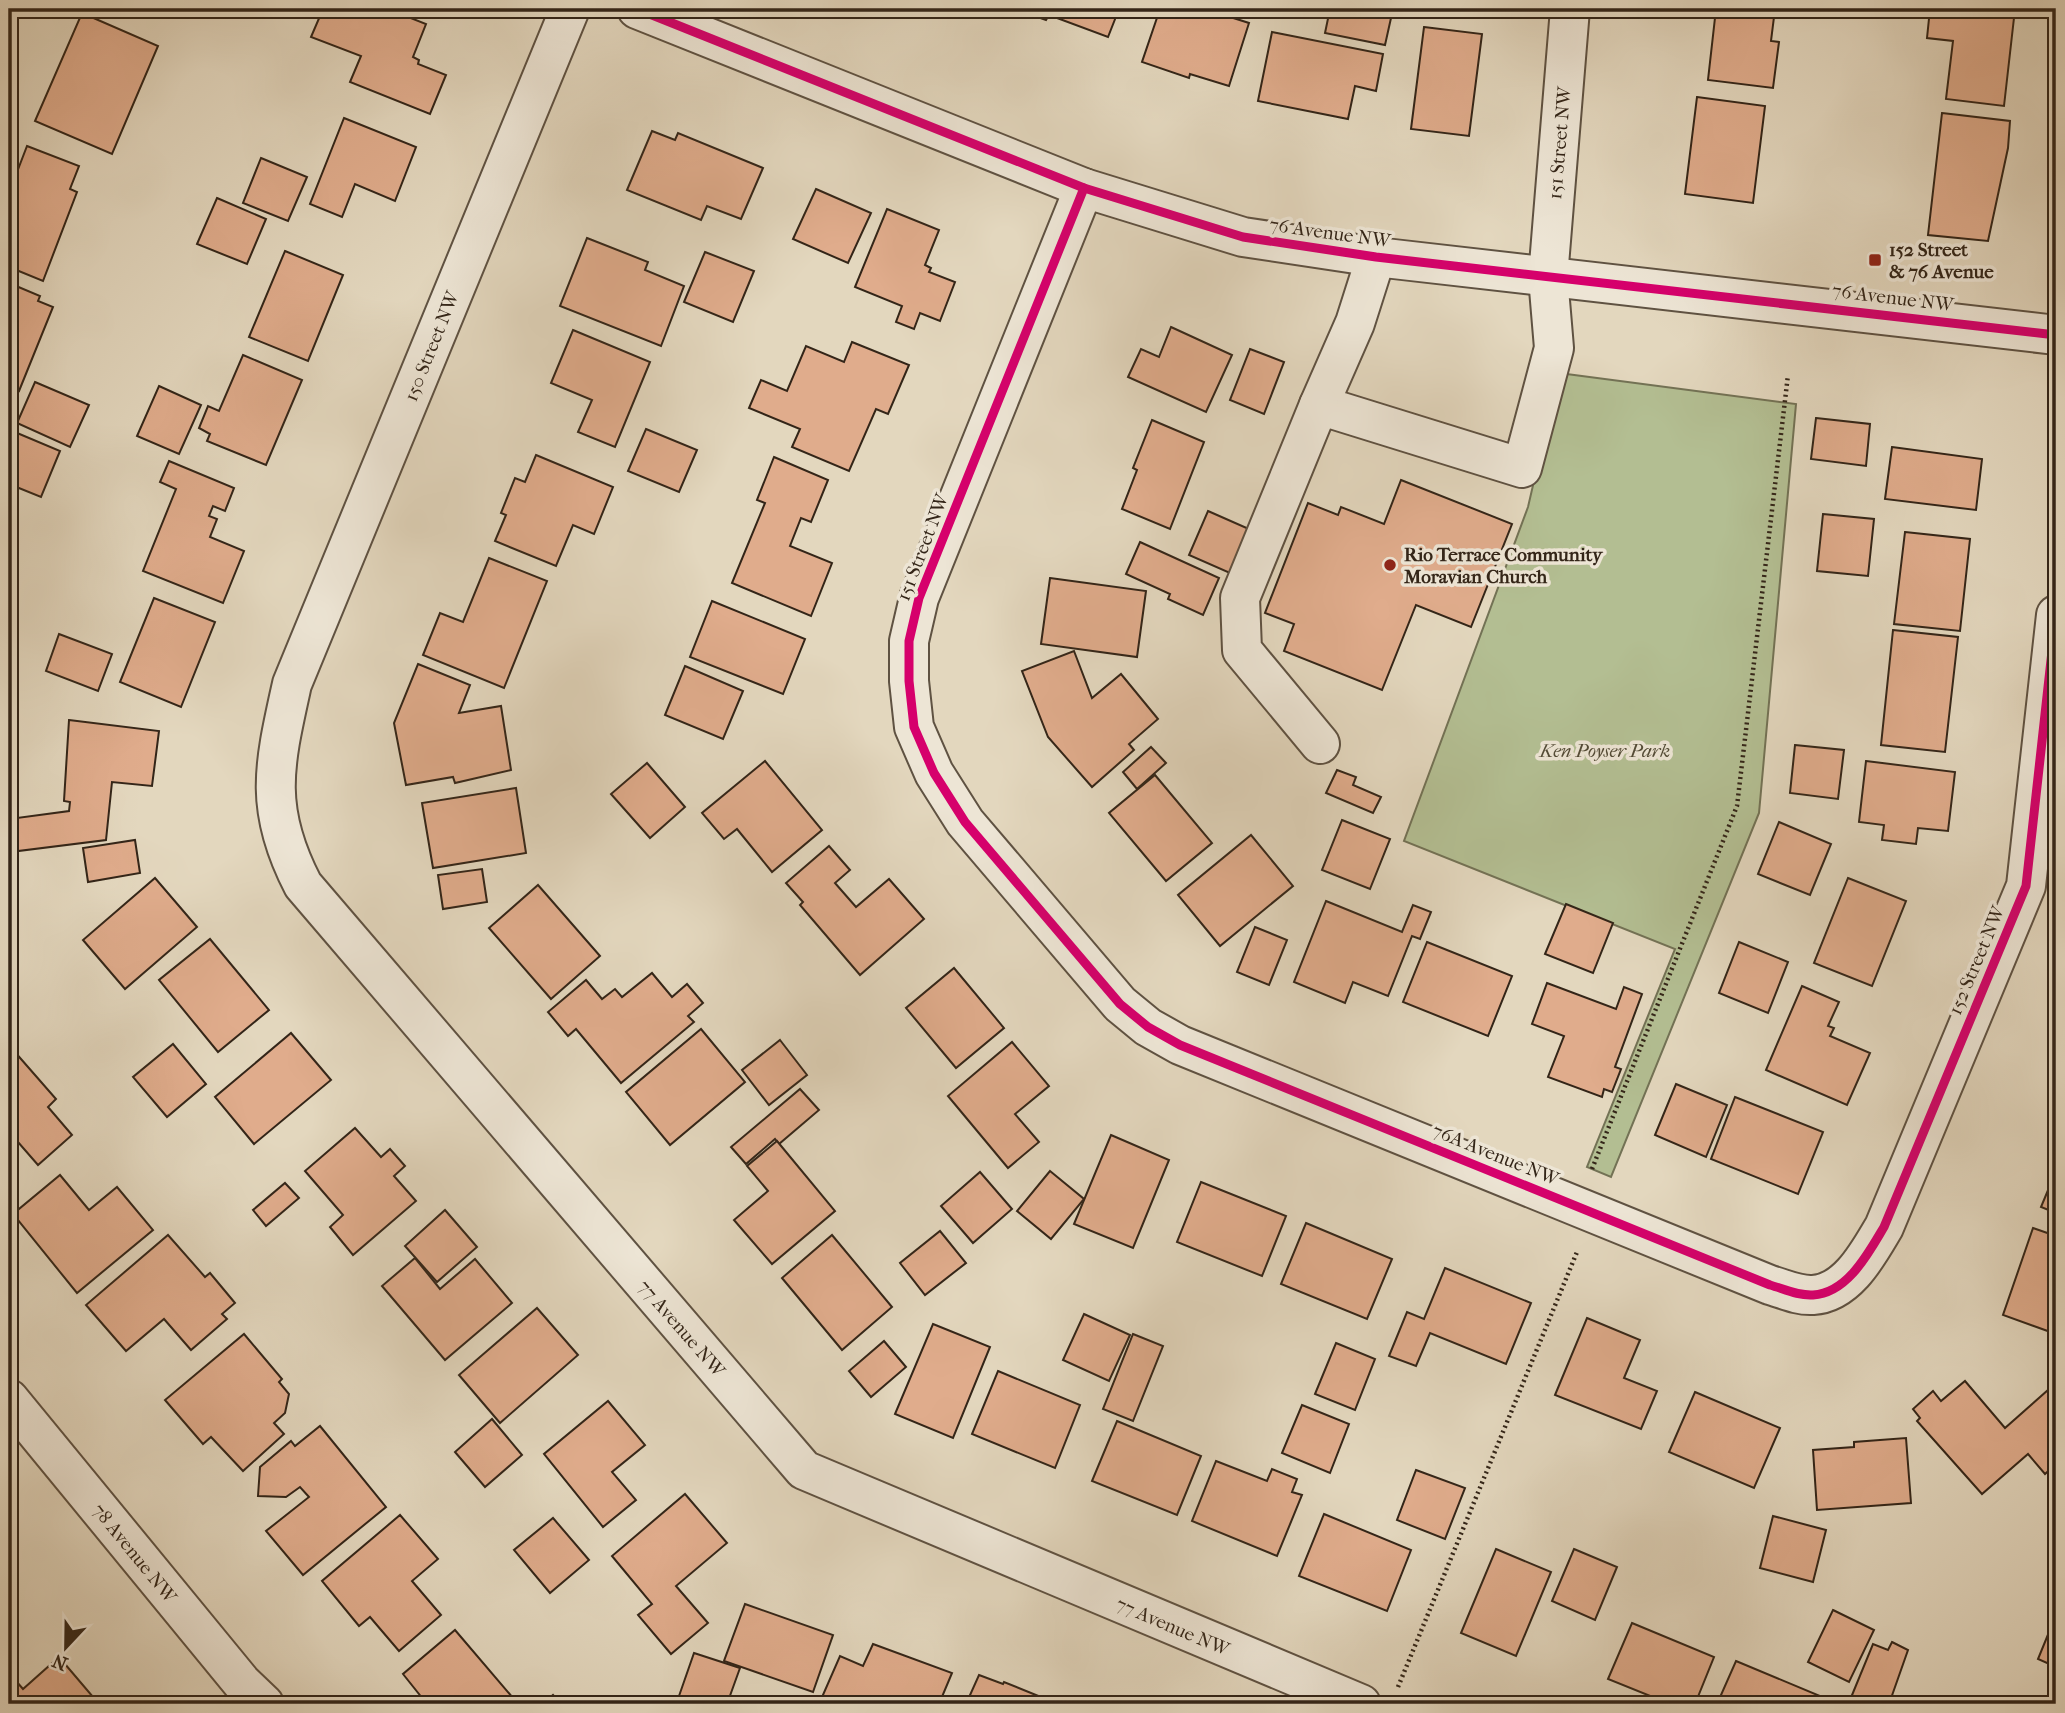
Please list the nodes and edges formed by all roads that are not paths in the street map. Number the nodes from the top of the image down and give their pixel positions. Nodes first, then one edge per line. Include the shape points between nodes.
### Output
1 (570, 9) edge
2 (636, 9) edge
3 (1570, 9) edge
4 (1084, 188) junction
5 (1376, 257) junction
6 (1548, 277) junction
7 (2056, 335) edge
8 (1320, 405) junction
9 (2056, 615) edge
10 (292, 684) joint
11 (1320, 744) dead end
12 (1148, 1027) joint
13 (1835, 1286) joint
14 (9, 1399) edge
15 (264, 1704) edge
16 (1361, 1704) edge

1 - 10 street, 150 Street NW
2 - 4 street, 76 Avenue NW
3 - 6 street, 151 Street NW
4 - 5 street, 76 Avenue NW via 1243,237
4 - 12 street, 151 Street NW via 919,598 909,640 909,681 914,727 934,773 965,822 1093,975
5 - 6 street, 76 Avenue NW
5 - 8 street via 1355,323
6 - 7 street, 76 Avenue NW
6 - 8 street, 151 Street NW via 1554,348 1522,468
8 - 11 street via 1240,598 1242,650
9 - 13 street, 152 Street NW via 2026,886 1884,1227 1854,1273
10 - 16 street, 77 Avenue NW via 275,764 276,807 286,853 303,886 804,1470
12 - 13 street, 76A Avenue NW via 1180,1045 1798,1294 1816,1295
14 - 15 street, 78 Avenue NW

